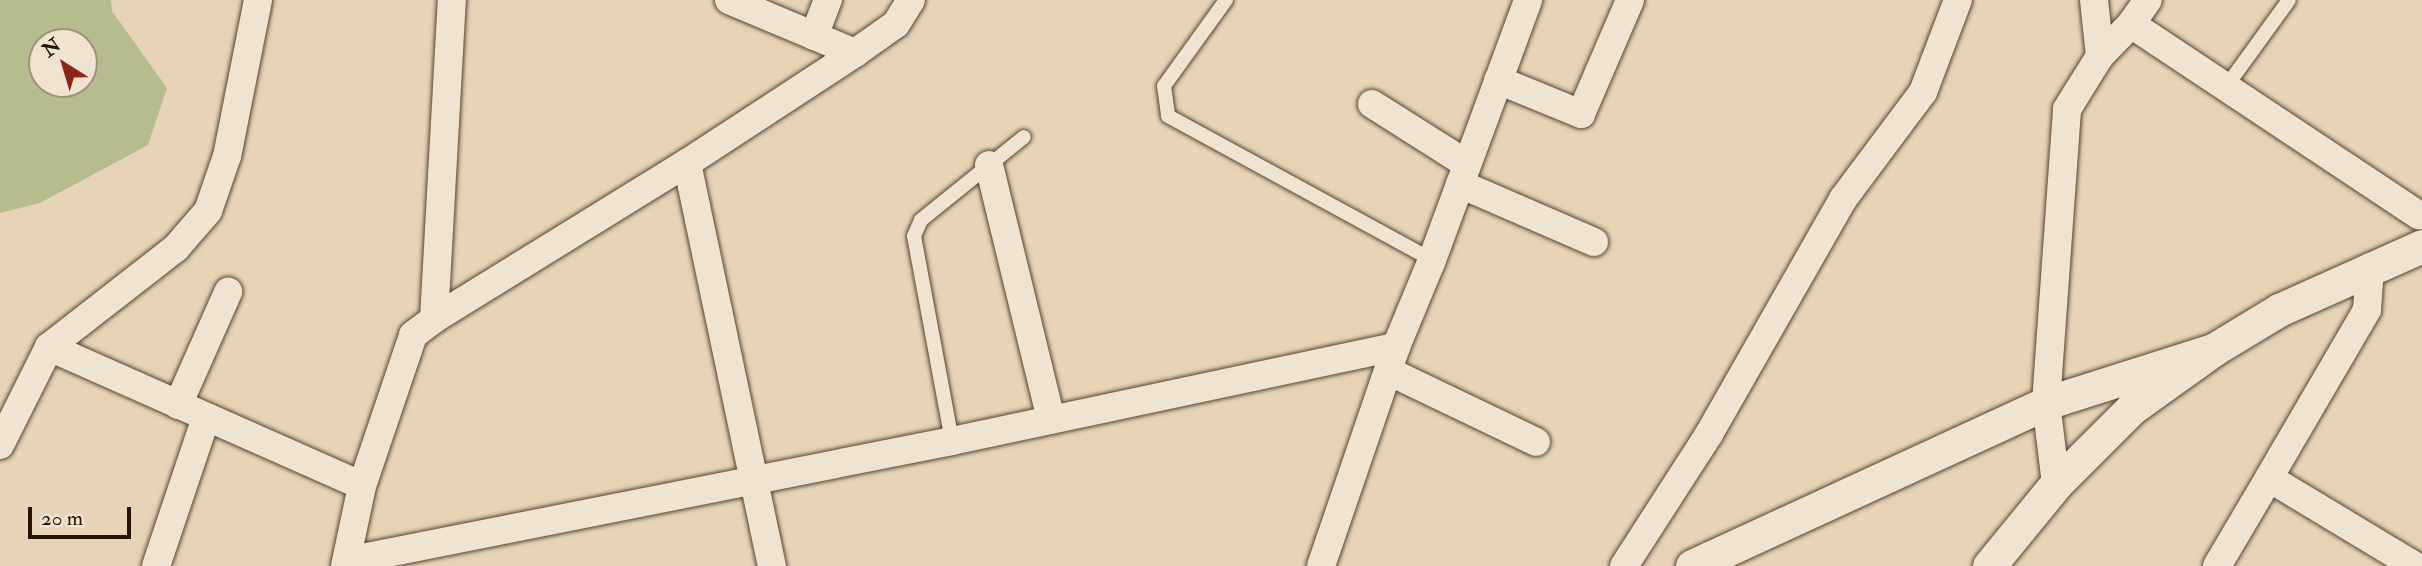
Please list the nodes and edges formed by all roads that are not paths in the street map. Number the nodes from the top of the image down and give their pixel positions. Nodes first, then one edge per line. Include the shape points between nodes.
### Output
1 (258, 0) edge
2 (452, 0) edge
3 (729, 0) edge
4 (828, 0) edge
5 (911, 0) edge
6 (1226, 0) edge
7 (1528, 0) edge
8 (1630, 0) edge
9 (1958, 0) edge
10 (2094, 0) edge
11 (2148, 0) edge
12 (2289, 0) edge
13 (2131, 24) junction
14 (814, 36) junction
15 (855, 52) junction
16 (2100, 56) junction
17 (1498, 80) junction
18 (2226, 87) junction
19 (1372, 104) dead end
20 (1024, 137) dead end
21 (687, 163) junction
22 (989, 165) junction
23 (1464, 174) junction
24 (2421, 223) edge
25 (1594, 242) dead end
26 (1432, 260) junction
27 (2370, 267) junction
28 (228, 292) dead end
29 (434, 318) junction
30 (49, 347) junction
31 (2213, 350) junction
32 (1392, 359) junction
33 (2046, 403) junction
34 (178, 405) junction
35 (206, 417) junction
36 (1051, 420) junction
37 (952, 441) junction
38 (1536, 442) dead end
39 (0, 444) edge
40 (2269, 478) junction
41 (753, 481) junction
42 (2056, 484) junction
43 (362, 486) junction
44 (346, 564) edge
45 (156, 566) edge
46 (772, 566) edge
47 (1321, 566) edge
48 (1624, 566) edge
49 (1692, 566) edge
50 (1989, 566) edge
51 (2217, 566) edge
52 (2415, 566) edge

1 - 30 street via 227,156 208,211 176,248
2 - 29 street
3 - 14 street
4 - 14 street
5 - 15 street via 895,24
6 - 26 lane via 1164,86 1168,116
7 - 17 street
8 - 17 street via 1581,114
9 - 48 street via 1923,92 1843,199 1709,433
10 - 16 street
11 - 13 street
12 - 18 lane
13 - 16 street
13 - 18 street
14 - 15 street
15 - 21 street
16 - 33 street via 2067,109
17 - 23 street
18 - 24 street
19 - 23 street
20 - 22 lane
21 - 29 street
21 - 41 street
22 - 36 street
22 - 37 lane via 921,220 914,236
23 - 25 street
23 - 26 street
24 - 27 street
26 - 32 street
27 - 31 street via 2279,310
27 - 40 street via 2367,310
28 - 34 street
29 - 43 street via 413,335
30 - 34 street
30 - 39 street
31 - 33 street
31 - 42 street via 2132,408
32 - 36 street
32 - 38 street
32 - 47 street
33 - 42 street
33 - 49 street
34 - 35 street
35 - 43 street
35 - 45 street
36 - 37 street
37 - 41 street
40 - 51 street
40 - 52 street
41 - 44 street
41 - 46 street
42 - 50 street
43 - 44 street

